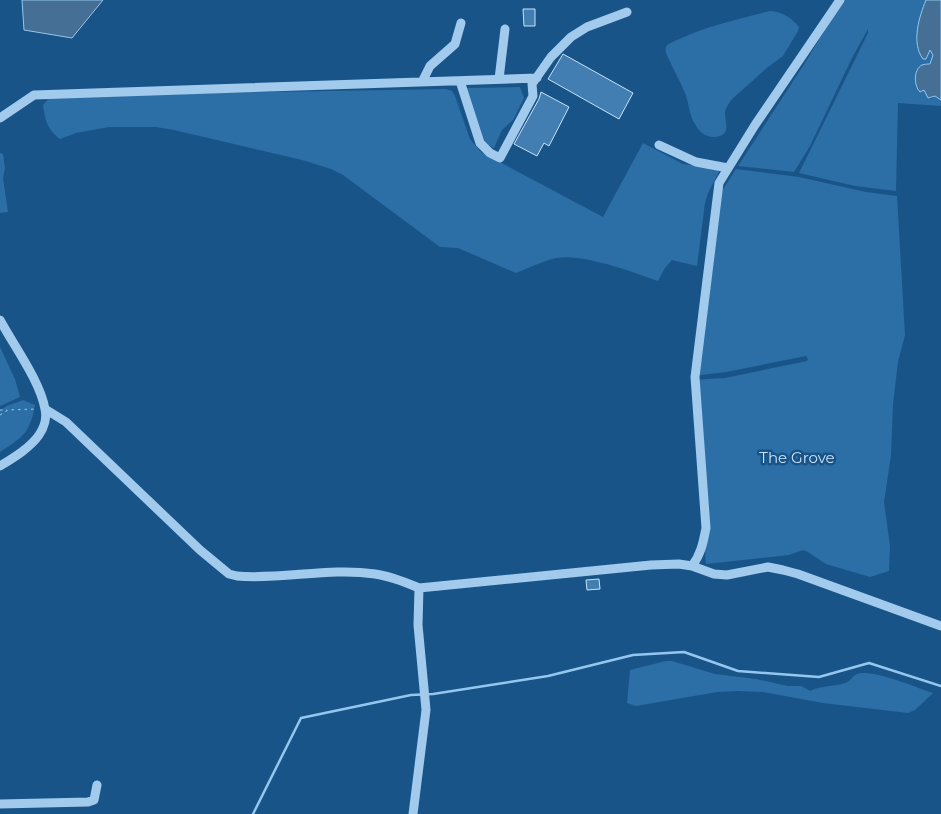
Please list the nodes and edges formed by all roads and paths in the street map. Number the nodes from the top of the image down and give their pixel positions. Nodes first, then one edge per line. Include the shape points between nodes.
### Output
1 (840, 0) edge
2 (627, 12) dead end
3 (461, 23) dead end
4 (505, 29) dead end
5 (537, 78) junction
6 (499, 79) junction
7 (460, 81) junction
8 (422, 82) junction
9 (0, 118) edge
10 (659, 145) dead end
11 (728, 168) junction
12 (0, 320) edge
13 (46, 409) junction
14 (0, 410) edge
15 (8, 410) junction
16 (0, 415) edge
17 (0, 466) edge
18 (692, 566) junction
19 (419, 588) junction
20 (941, 626) edge
21 (97, 785) dead end
22 (0, 804) edge
23 (413, 814) edge

1 - 11 lane
2 - 5 lane via 587,26 571,37 551,57
3 - 8 lane via 455,44 430,66
4 - 6 lane
5 - 6 lane
5 - 7 lane via 532,84 532,96 500,158 480,143
6 - 7 lane
7 - 8 lane
8 - 9 lane via 34,95
10 - 11 lane via 696,162
11 - 18 lane via 717,191 695,377 706,528 699,557
12 - 13 lane via 37,386
13 - 15 path
13 - 17 lane via 46,418 36,439
13 - 19 lane via 66,422 229,574 245,577 364,573 390,577
14 - 15 path
15 - 16 path
18 - 19 lane via 651,564
18 - 20 lane via 727,575 768,568 783,570
19 - 23 lane via 418,625 426,717
21 - 22 lane via 94,800 88,802

